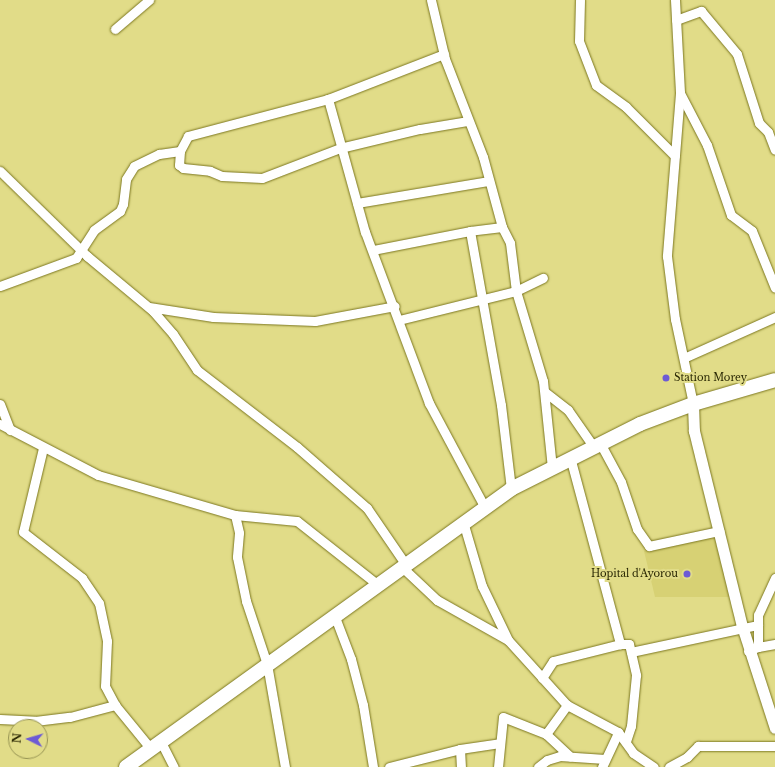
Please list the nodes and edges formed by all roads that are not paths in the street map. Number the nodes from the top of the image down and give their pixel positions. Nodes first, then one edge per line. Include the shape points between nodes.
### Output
1 (431, 0) edge
2 (580, 0) edge
3 (675, 0) edge
4 (146, 1) edge
5 (676, 20) junction
6 (115, 29) dead end
7 (444, 54) junction
8 (680, 93) junction
9 (328, 99) junction
10 (468, 121) junction
11 (771, 129) edge
12 (340, 148) junction
13 (775, 150) edge
14 (180, 151) junction
15 (675, 156) junction
16 (0, 170) edge
17 (489, 181) junction
18 (357, 203) junction
19 (502, 227) junction
20 (470, 231) junction
21 (82, 250) junction
22 (372, 250) junction
23 (543, 278) dead end
24 (0, 286) edge
25 (775, 288) edge
26 (516, 291) junction
27 (482, 297) junction
28 (395, 306) junction
29 (148, 307) junction
30 (775, 317) edge
31 (399, 320) junction
32 (686, 357) junction
33 (775, 380) edge
34 (545, 392) junction
35 (0, 404) edge
36 (693, 404) junction
37 (0, 424) edge
38 (10, 430) junction
39 (596, 444) junction
40 (42, 448) junction
41 (570, 457) junction
42 (552, 468) junction
43 (511, 489) junction
44 (484, 508) junction
45 (234, 515) junction
46 (464, 524) junction
47 (719, 532) junction
48 (405, 566) junction
49 (775, 578) edge
50 (378, 585) junction
51 (335, 617) junction
52 (758, 625) junction
53 (742, 626) junction
54 (508, 640) junction
55 (620, 644) junction
56 (775, 644) edge
57 (753, 649) junction
58 (631, 652) junction
59 (267, 664) junction
60 (542, 678) junction
61 (771, 700) edge
62 (115, 705) junction
63 (567, 705) junction
64 (0, 719) edge
65 (775, 728) edge
66 (618, 732) junction
67 (546, 734) junction
68 (626, 741) junction
69 (500, 743) junction
70 (156, 745) junction
71 (775, 746) edge
72 (460, 749) junction
73 (570, 756) junction
74 (604, 763) edge
75 (126, 767) edge
76 (174, 767) edge
77 (285, 767) edge
78 (373, 767) edge
79 (389, 767) edge
80 (461, 767) edge
81 (498, 767) edge
82 (538, 767) edge
83 (654, 767) edge
84 (669, 767) edge

1 - 7 street
2 - 15 street via 579,41 596,85 626,107
3 - 5 street
4 - 6 street
5 - 8 street
5 - 11 street via 701,11 737,54 759,123
7 - 9 street
7 - 10 street
8 - 15 street
8 - 25 street via 707,145 732,215 752,231
9 - 12 street
9 - 14 street via 188,136
10 - 12 street via 420,129
10 - 17 street
11 - 13 street
12 - 14 street via 262,178 222,176 210,171 183,168 179,165
12 - 18 street
14 - 21 street via 159,154 134,166 126,179 124,204 94,230
15 - 32 street via 667,256 676,319
16 - 21 street
17 - 18 street
17 - 19 street
18 - 22 street
19 - 20 street
19 - 26 street via 510,243
20 - 22 street
20 - 27 street
21 - 24 street via 76,258
21 - 29 street
22 - 28 street
23 - 26 street
26 - 27 street
26 - 34 street
27 - 31 street
27 - 43 street via 501,405
28 - 29 street via 315,321 218,317
28 - 31 street
29 - 48 street via 173,334 197,370 297,447 368,508
30 - 32 street
31 - 44 street via 429,403
32 - 36 street
33 - 36 main road
34 - 39 street via 568,410
34 - 42 street
35 - 38 street
36 - 39 main road
36 - 47 street via 694,431
37 - 38 street
38 - 40 street
39 - 41 main road
39 - 47 street via 621,482 637,529 649,546
40 - 45 street via 98,475
40 - 62 street via 23,532 82,578 99,603 107,641 105,686
41 - 42 main road
41 - 55 street
42 - 43 main road
43 - 44 main road
44 - 46 main road
45 - 50 street via 297,520
45 - 59 street via 239,533 237,557 246,601
46 - 48 main road
46 - 54 street via 482,586
47 - 53 street
48 - 50 main road
48 - 54 street via 437,600
49 - 52 street via 758,616
50 - 51 main road
51 - 59 main road
51 - 78 street via 352,659
52 - 53 street
52 - 57 street
53 - 57 street
53 - 58 street
54 - 60 street
55 - 58 street via 629,644
55 - 60 street via 553,661
56 - 57 street
57 - 61 street
58 - 68 street via 636,674 632,726
59 - 70 main road
59 - 77 street
60 - 63 street
61 - 65 street
62 - 64 street via 70,717 35,722
62 - 70 street
63 - 66 street
63 - 67 street
66 - 68 street
66 - 74 street
67 - 69 street via 503,717
67 - 73 street
68 - 83 street via 633,752
69 - 72 street
69 - 81 street
70 - 75 main road
70 - 76 street
71 - 84 street via 698,746 687,757
72 - 79 street
72 - 80 street
73 - 74 street
73 - 82 street via 547,760

